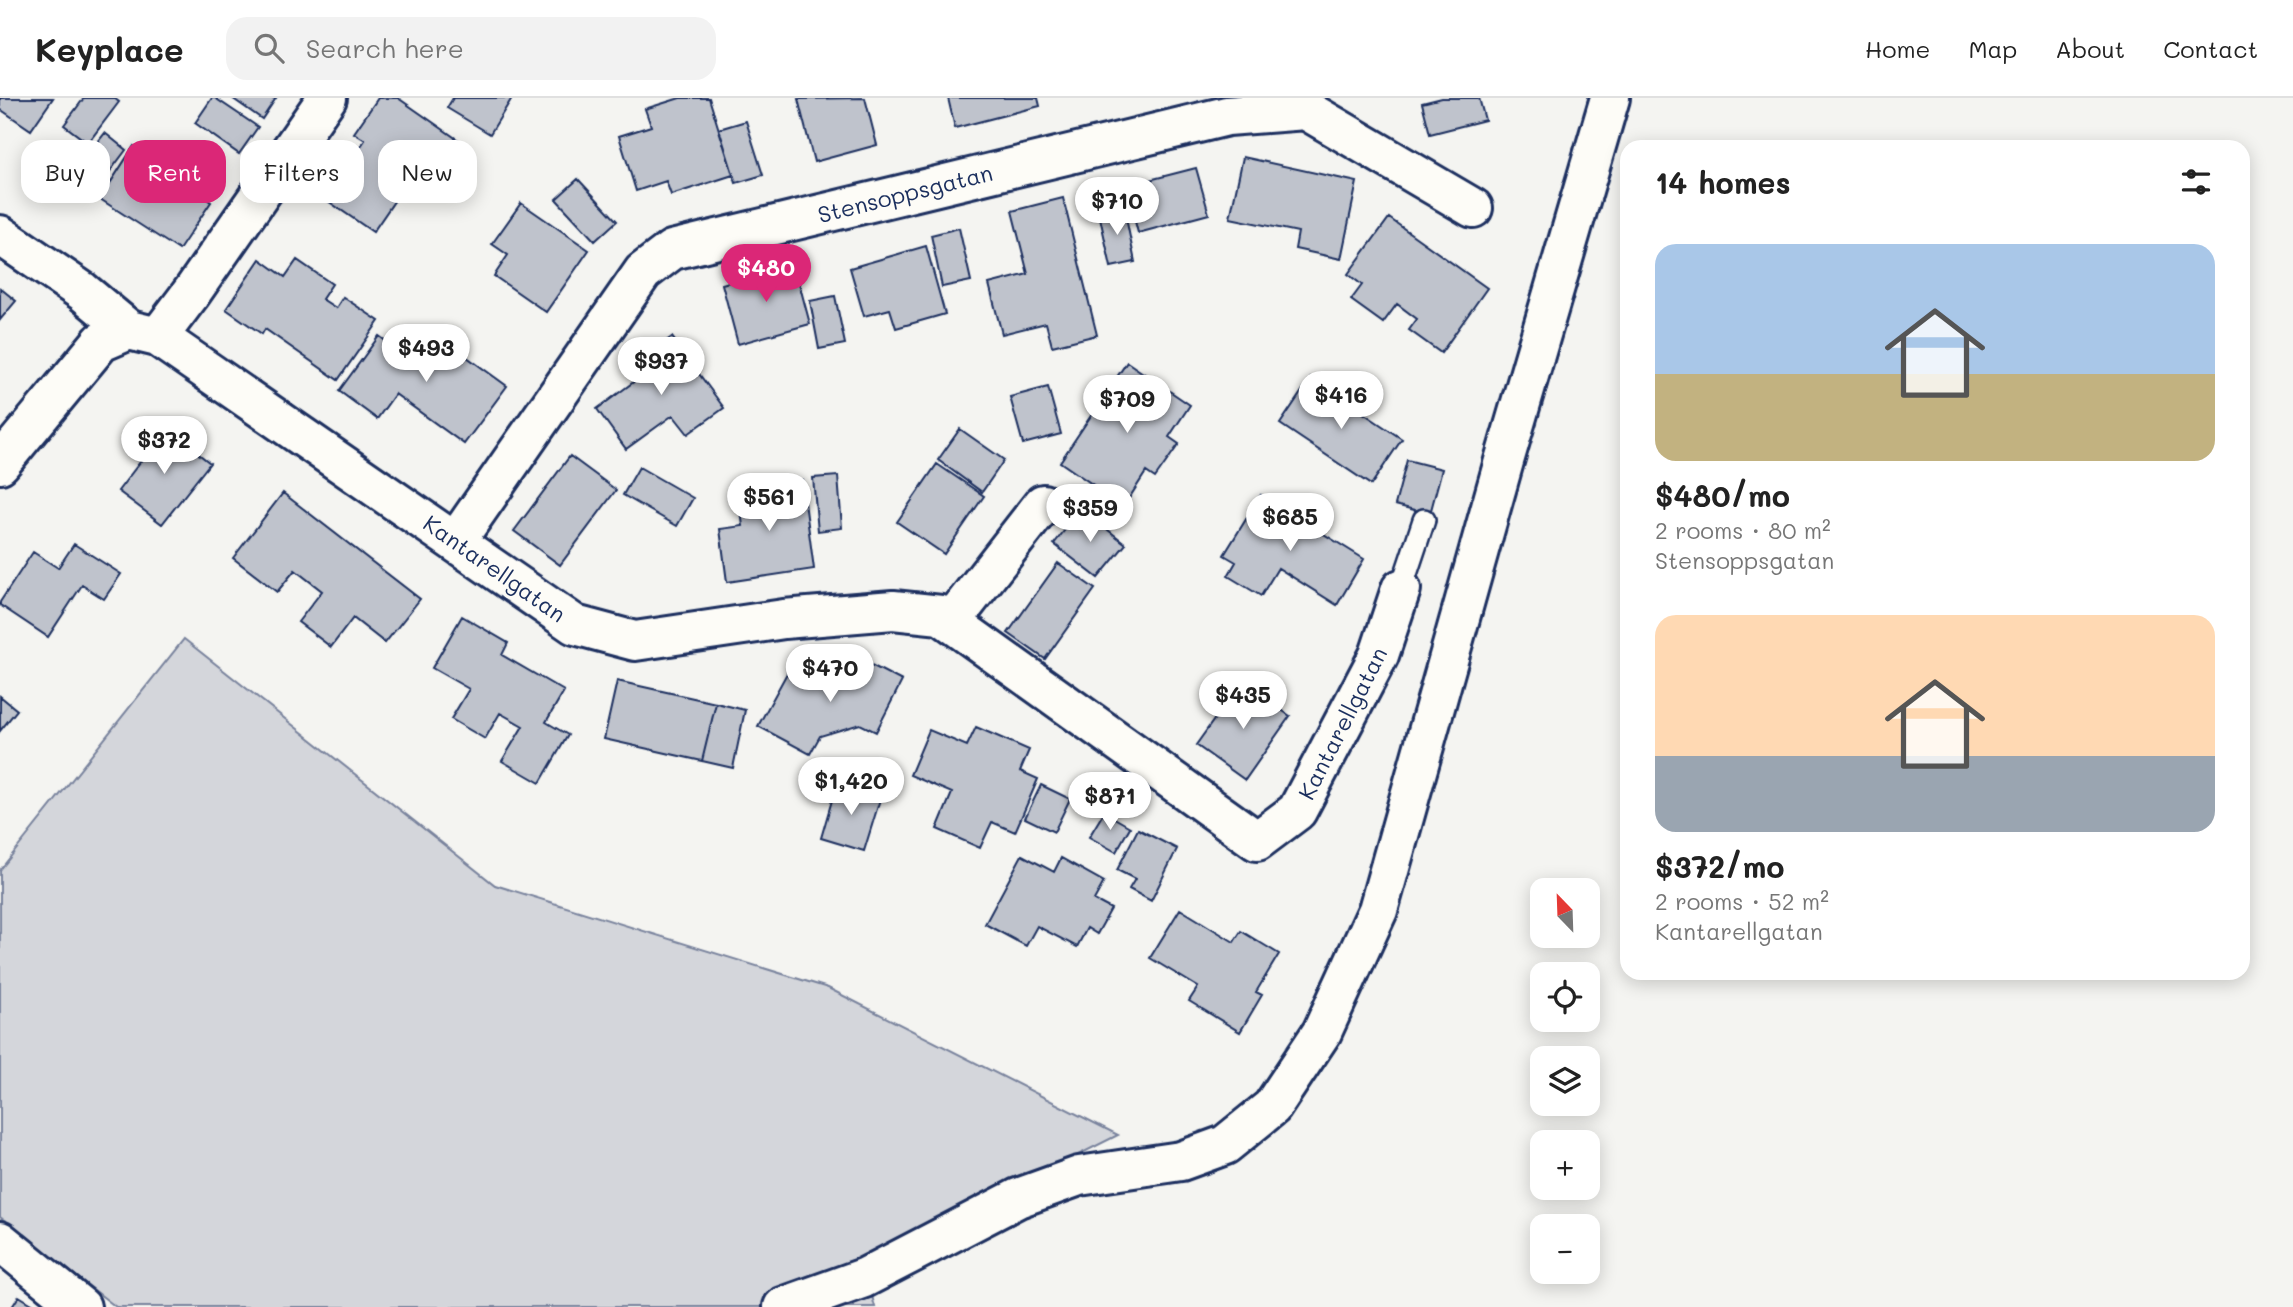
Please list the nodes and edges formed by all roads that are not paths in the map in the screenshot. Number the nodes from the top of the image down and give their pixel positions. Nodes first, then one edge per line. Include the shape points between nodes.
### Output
1 (327, 98) edge
2 (1611, 98) edge
3 (1473, 208) dead end
4 (0, 235) edge
5 (143, 333) junction
6 (0, 464) edge
7 (1043, 504) dead end
8 (1424, 520) dead end
9 (456, 541) junction
10 (1401, 589) joint
11 (951, 622) junction
12 (0, 1241) edge
13 (81, 1307) edge
14 (783, 1307) edge

1 - 5 street via 192,292
2 - 14 street via 1378,910 1322,1032 1272,1107 1225,1146 1181,1161 1079,1176 1018,1198 864,1278
3 - 9 street, Stensoppsgatan via 1306,110 1227,116 672,250 643,272
4 - 5 street, Kantarellgatan
5 - 6 street via 101,342
5 - 9 street, Kantarellgatan
7 - 11 street
8 - 10 lane
9 - 11 street, Kantarellgatan via 575,625 635,641 784,619 893,610 941,615
10 - 11 street, Kantarellgatan via 1379,655 1297,811 1257,841
12 - 13 street

